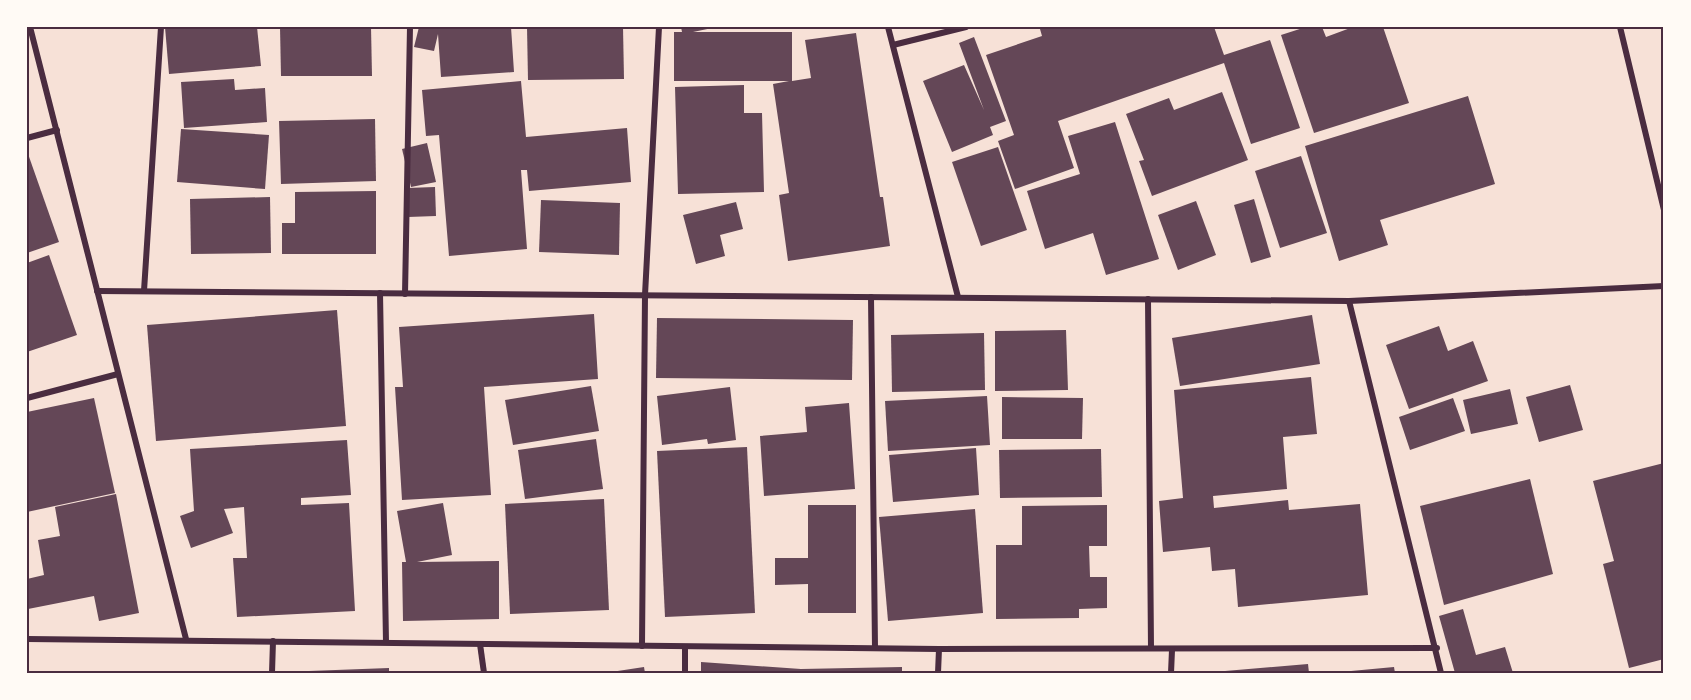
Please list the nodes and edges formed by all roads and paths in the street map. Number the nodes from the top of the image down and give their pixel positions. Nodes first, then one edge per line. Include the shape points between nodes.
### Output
1 (30, 27) edge
2 (161, 27) edge
3 (410, 27) edge
4 (658, 27) edge
5 (888, 27) edge
6 (966, 27) edge
7 (1620, 27) edge
8 (893, 45) junction
9 (57, 130) junction
10 (27, 138) edge
11 (1664, 210) edge
12 (1664, 286) edge
13 (98, 291) junction
14 (144, 291) junction
15 (380, 293) junction
16 (405, 294) junction
17 (645, 296) junction
18 (871, 297) junction
19 (958, 297) junction
20 (1148, 299) junction
21 (1349, 301) junction
22 (118, 374) junction
23 (27, 398) edge
24 (27, 639) edge
25 (186, 639) junction
26 (273, 641) junction
27 (386, 642) junction
28 (480, 644) junction
29 (642, 646) junction
30 (686, 647) junction
31 (876, 648) junction
32 (1151, 648) junction
33 (1437, 648) junction
34 (939, 649) junction
35 (1172, 650) junction
36 (272, 673) edge
37 (484, 673) edge
38 (685, 673) edge
39 (938, 673) edge
40 (1171, 673) edge
41 (1441, 673) edge

1 - 9 street
2 - 14 street
3 - 16 street
4 - 17 street
5 - 8 street
6 - 8 street
7 - 11 street
8 - 19 street
9 - 10 street
9 - 13 street
12 - 21 street
13 - 14 street
13 - 22 street
14 - 15 street
15 - 16 street
15 - 27 street
16 - 17 street
17 - 18 street
17 - 29 street
18 - 19 street
18 - 31 street
19 - 20 street
20 - 21 street
20 - 32 street
21 - 33 street
22 - 23 street
22 - 25 street
24 - 25 street
25 - 26 street
26 - 27 street
26 - 36 street
27 - 28 street
28 - 29 street
28 - 37 street
29 - 30 street
30 - 31 street
30 - 38 street
31 - 34 street
32 - 34 street
32 - 35 street
33 - 35 street
33 - 41 street
34 - 39 street
35 - 40 street

